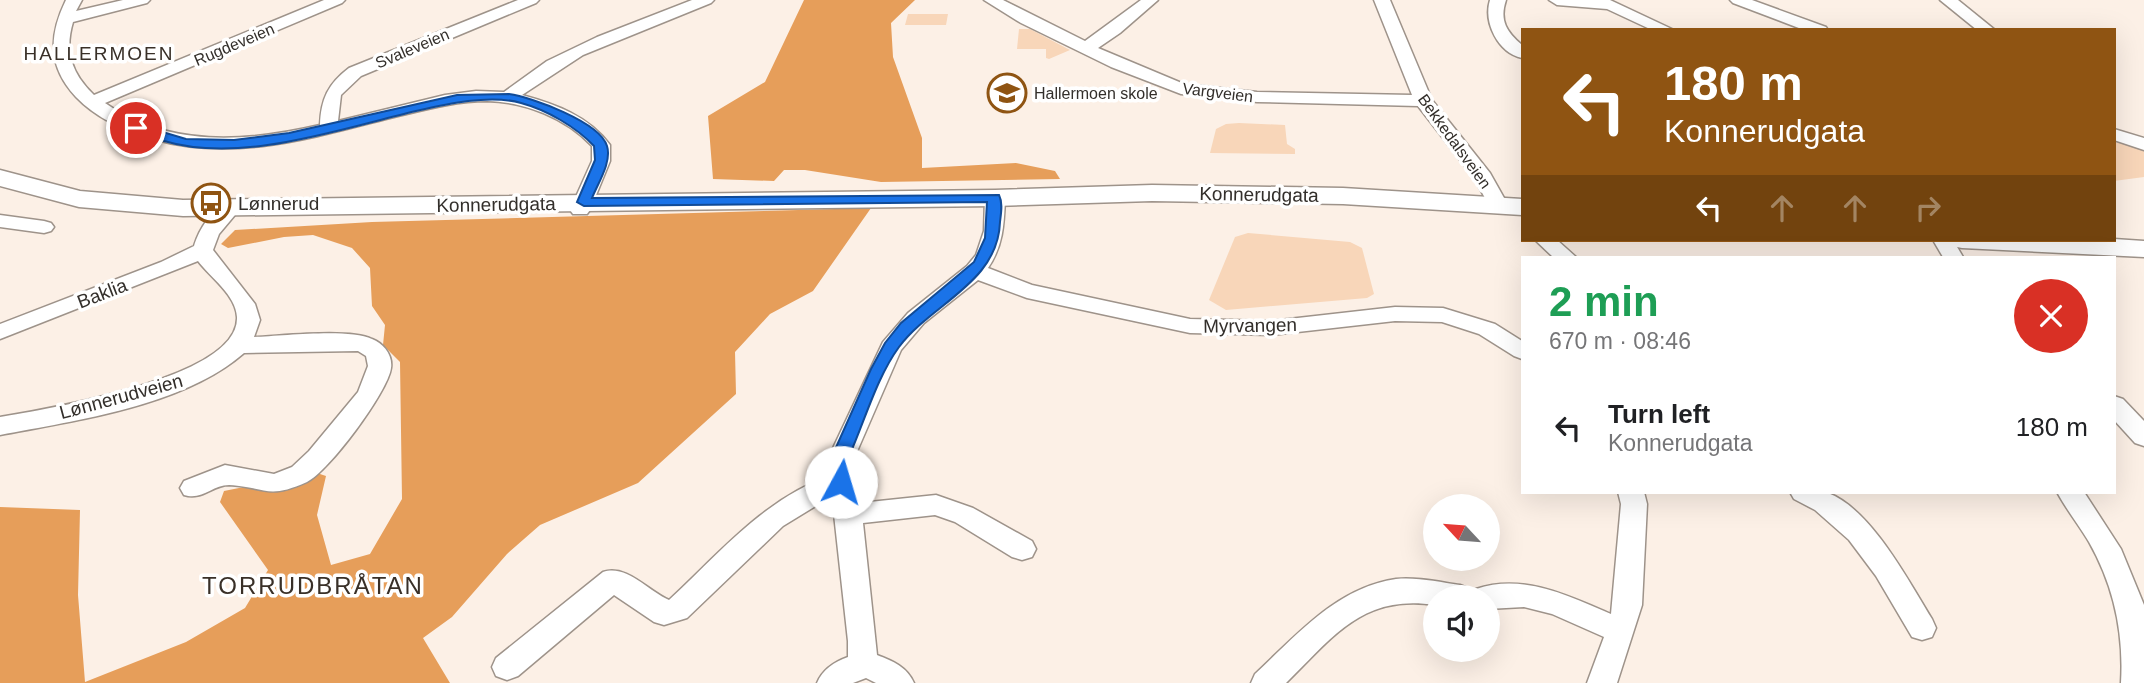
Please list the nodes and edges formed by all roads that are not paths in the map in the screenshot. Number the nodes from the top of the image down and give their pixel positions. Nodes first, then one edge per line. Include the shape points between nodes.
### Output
1 (74, 0) edge
2 (142, 0) edge
3 (337, 0) edge
4 (531, 0) edge
5 (706, 0) edge
6 (992, 0) edge
7 (1150, 0) edge
8 (1382, 0) edge
9 (1498, 0) edge
10 (1557, 0) edge
11 (1738, 0) edge
12 (1948, 0) edge
13 (65, 19) junction
14 (1661, 28) edge
15 (1815, 28) edge
16 (1984, 28) edge
17 (1086, 48) junction
18 (1521, 52) edge
19 (509, 97) junction
20 (1423, 101) junction
21 (91, 103) junction
22 (329, 127) junction
23 (2116, 135) edge
24 (2144, 144) edge
25 (0, 178) edge
26 (0, 191) edge
27 (995, 198) junction
28 (582, 206) junction
29 (1510, 206) edge
30 (226, 213) junction
31 (0, 221) edge
32 (44, 227) dead end
33 (1547, 242) edge
34 (2002, 242) edge
35 (2144, 249) edge
36 (203, 250) junction
37 (1565, 256) edge
38 (975, 271) junction
39 (0, 332) edge
40 (239, 345) junction
41 (1521, 350) edge
42 (2116, 407) edge
43 (0, 426) edge
44 (2144, 437) edge
45 (841, 482) junction
46 (193, 488) dead end
47 (1632, 494) edge
48 (1808, 494) edge
49 (2072, 494) edge
50 (849, 514) junction
51 (1022, 550) dead end
52 (2137, 586) edge
53 (1423, 592) edge
54 (1500, 596) edge
55 (1922, 628) dead end
56 (1621, 631) junction
57 (862, 664) junction
58 (507, 667) dead end
59 (832, 683) edge
60 (899, 683) edge
61 (1266, 683) edge
62 (1602, 683) edge
63 (2136, 683) edge

1 - 13 street
2 - 13 street
3 - 21 street, Rugdeveien
4 - 22 street, Svaleveien via 355,72 331,97
5 - 19 street via 577,52
6 - 17 street, Vargveien
7 - 17 street
8 - 20 street, Bekkedalsveien
9 - 18 street via 1493,15 1496,27
10 - 14 street via 1610,5
11 - 15 street
12 - 16 street
13 - 21 street via 59,41 62,62
17 - 20 street, Vargveien via 1195,92
19 - 22 street via 457,98
19 - 28 street via 549,110 601,145 601,160
20 - 29 street, Bekkedalsveien
21 - 22 street via 154,135 200,145 265,142
23 - 24 street
25 - 30 main road, Konnerudgata via 103,202
26 - 30 main road, Konnerudgata via 94,211
27 - 28 main road, Konnerudgata via 936,204
27 - 29 main road, Konnerudgata via 1281,194
27 - 38 street via 992,243
28 - 30 main road, Konnerudgata
30 - 36 street via 209,232
31 - 32 street
33 - 37 street
34 - 35 main road
36 - 39 street, Baklia
36 - 40 street via 245,307 249,319
38 - 41 street, Myrvangen via 1027,291 1190,326 1271,328 1395,314 1443,315 1480,326
38 - 45 street via 916,317 891,347 841,454
40 - 43 street, Lønnerudveien via 211,366 172,385
40 - 46 street via 358,343 376,352 380,366 369,395 312,466 292,480 275,484 225,475
42 - 44 street
45 - 50 street
45 - 58 street via 821,487 774,520 677,610 664,613 613,580
47 - 56 street via 1631,569
48 - 55 street via 1856,527 1880,557
49 - 52 street
50 - 51 street via 936,505 964,515
50 - 57 street
52 - 63 street via 2141,665
53 - 61 street via 1397,591 1370,598 1335,619
54 - 56 street via 1524,595 1557,603
56 - 62 street
57 - 59 street
57 - 60 street via 885,670

